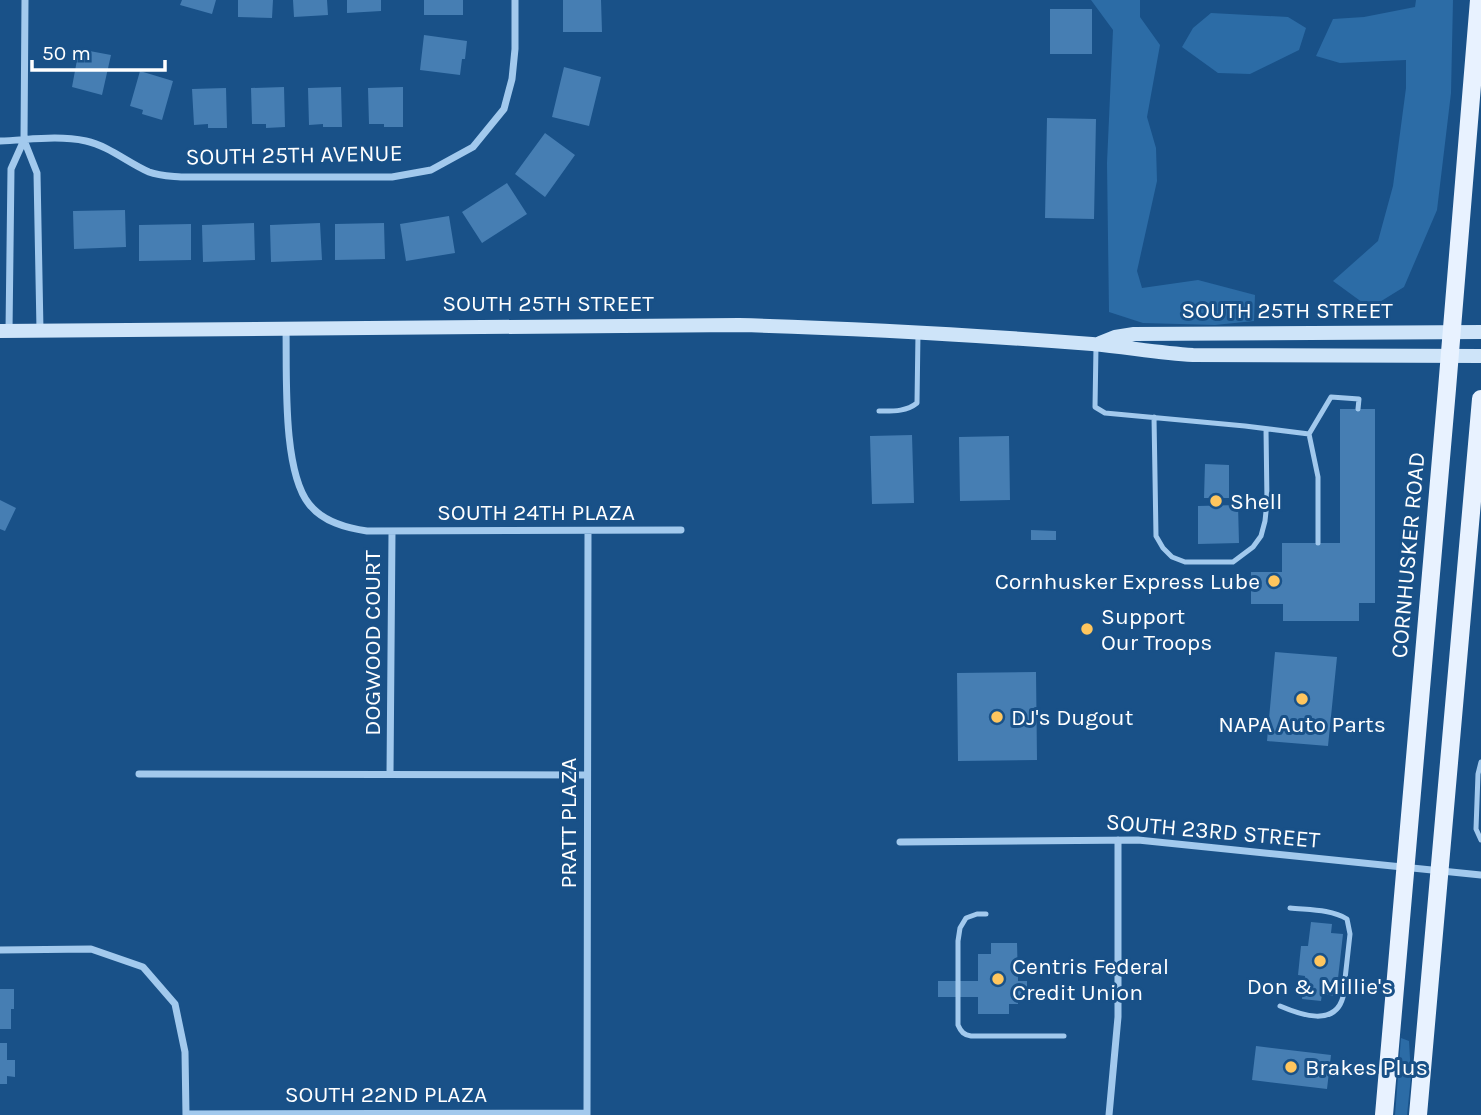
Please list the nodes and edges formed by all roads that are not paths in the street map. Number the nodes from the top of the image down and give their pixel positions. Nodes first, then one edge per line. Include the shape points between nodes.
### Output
1 (25, 0) edge
2 (515, 0) edge
3 (1479, 0) edge
4 (24, 140) junction
5 (0, 141) edge
6 (286, 328) junction
7 (40, 330) junction
8 (4, 331) edge
9 (1452, 332) junction
10 (1481, 332) edge
11 (918, 333) junction
12 (1096, 344) junction
13 (1450, 356) junction
14 (1481, 356) edge
15 (1481, 399) edge
16 (1359, 410) dead end
17 (879, 411) dead end
18 (1154, 417) junction
19 (1266, 429) junction
20 (1309, 434) junction
21 (681, 530) dead end
22 (587, 531) junction
23 (392, 532) junction
24 (1318, 544) dead end
25 (1481, 762) edge
26 (139, 774) dead end
27 (390, 774) junction
28 (587, 775) junction
29 (1481, 840) edge
30 (1118, 841) junction
31 (900, 842) dead end
32 (1405, 868) junction
33 (1439, 871) junction
34 (1481, 875) edge
35 (1290, 908) dead end
36 (986, 914) dead end
37 (0, 950) edge
38 (1280, 1006) dead end
39 (1064, 1036) dead end
40 (587, 1114) edge
41 (186, 1115) edge
42 (1109, 1115) edge
43 (1384, 1115) edge
44 (1418, 1115) edge

1 - 4 street
2 - 4 street, SOUTH 25TH AVENUE via 515,49 505,109 473,147 431,170 392,177 181,177 152,173 88,141
3 - 9 main road, CORNHUSKER ROAD
4 - 5 street, SOUTH 25TH AVENUE
4 - 7 street via 37,173
4 - 8 street via 11,169
6 - 7 street, SOUTH 25TH STREET
6 - 11 street, SOUTH 25TH STREET via 739,325
6 - 23 street, DOGWOOD COURT via 291,460 298,483 309,504 343,527
7 - 8 street, SOUTH 25TH STREET
9 - 10 street, SOUTH 25TH STREET
9 - 12 street, SOUTH 25TH STREET via 1134,334
9 - 13 main road, CORNHUSKER ROAD
11 - 12 street, SOUTH 25TH STREET
11 - 17 lane via 917,403 899,411
12 - 13 street, SOUTH 25TH STREET via 1193,355
12 - 18 lane via 1095,407
13 - 14 street, SOUTH 25TH STREET
13 - 32 main road, CORNHUSKER ROAD
15 - 33 main road
16 - 20 lane via 1359,399 1331,397
18 - 19 lane
18 - 19 lane via 1156,536 1172,557 1185,562 1233,562 1261,536 1267,502
19 - 20 lane
20 - 24 lane via 1318,477
21 - 22 street, SOUTH 24TH PLAZA
22 - 23 street, SOUTH 24TH PLAZA
22 - 28 street, PRATT PLAZA
23 - 27 street, DOGWOOD COURT
25 - 29 lane via 1476,829
26 - 27 street
27 - 28 street
28 - 40 street, PRATT PLAZA
30 - 31 street, SOUTH 23RD STREET
30 - 32 street, SOUTH 23RD STREET
30 - 42 street via 1118,1017
32 - 33 street, SOUTH 23RD STREET
32 - 43 main road, CORNHUSKER ROAD
33 - 34 street, SOUTH 23RD STREET
33 - 44 main road
35 - 38 lane via 1340,915 1347,919 1350,934 1343,997 1335,1012 1300,1014
36 - 39 lane via 966,918 960,928 960,1030 971,1036
37 - 41 street via 91,949 143,967 175,1004 185,1052
40 - 41 street, SOUTH 22ND PLAZA

